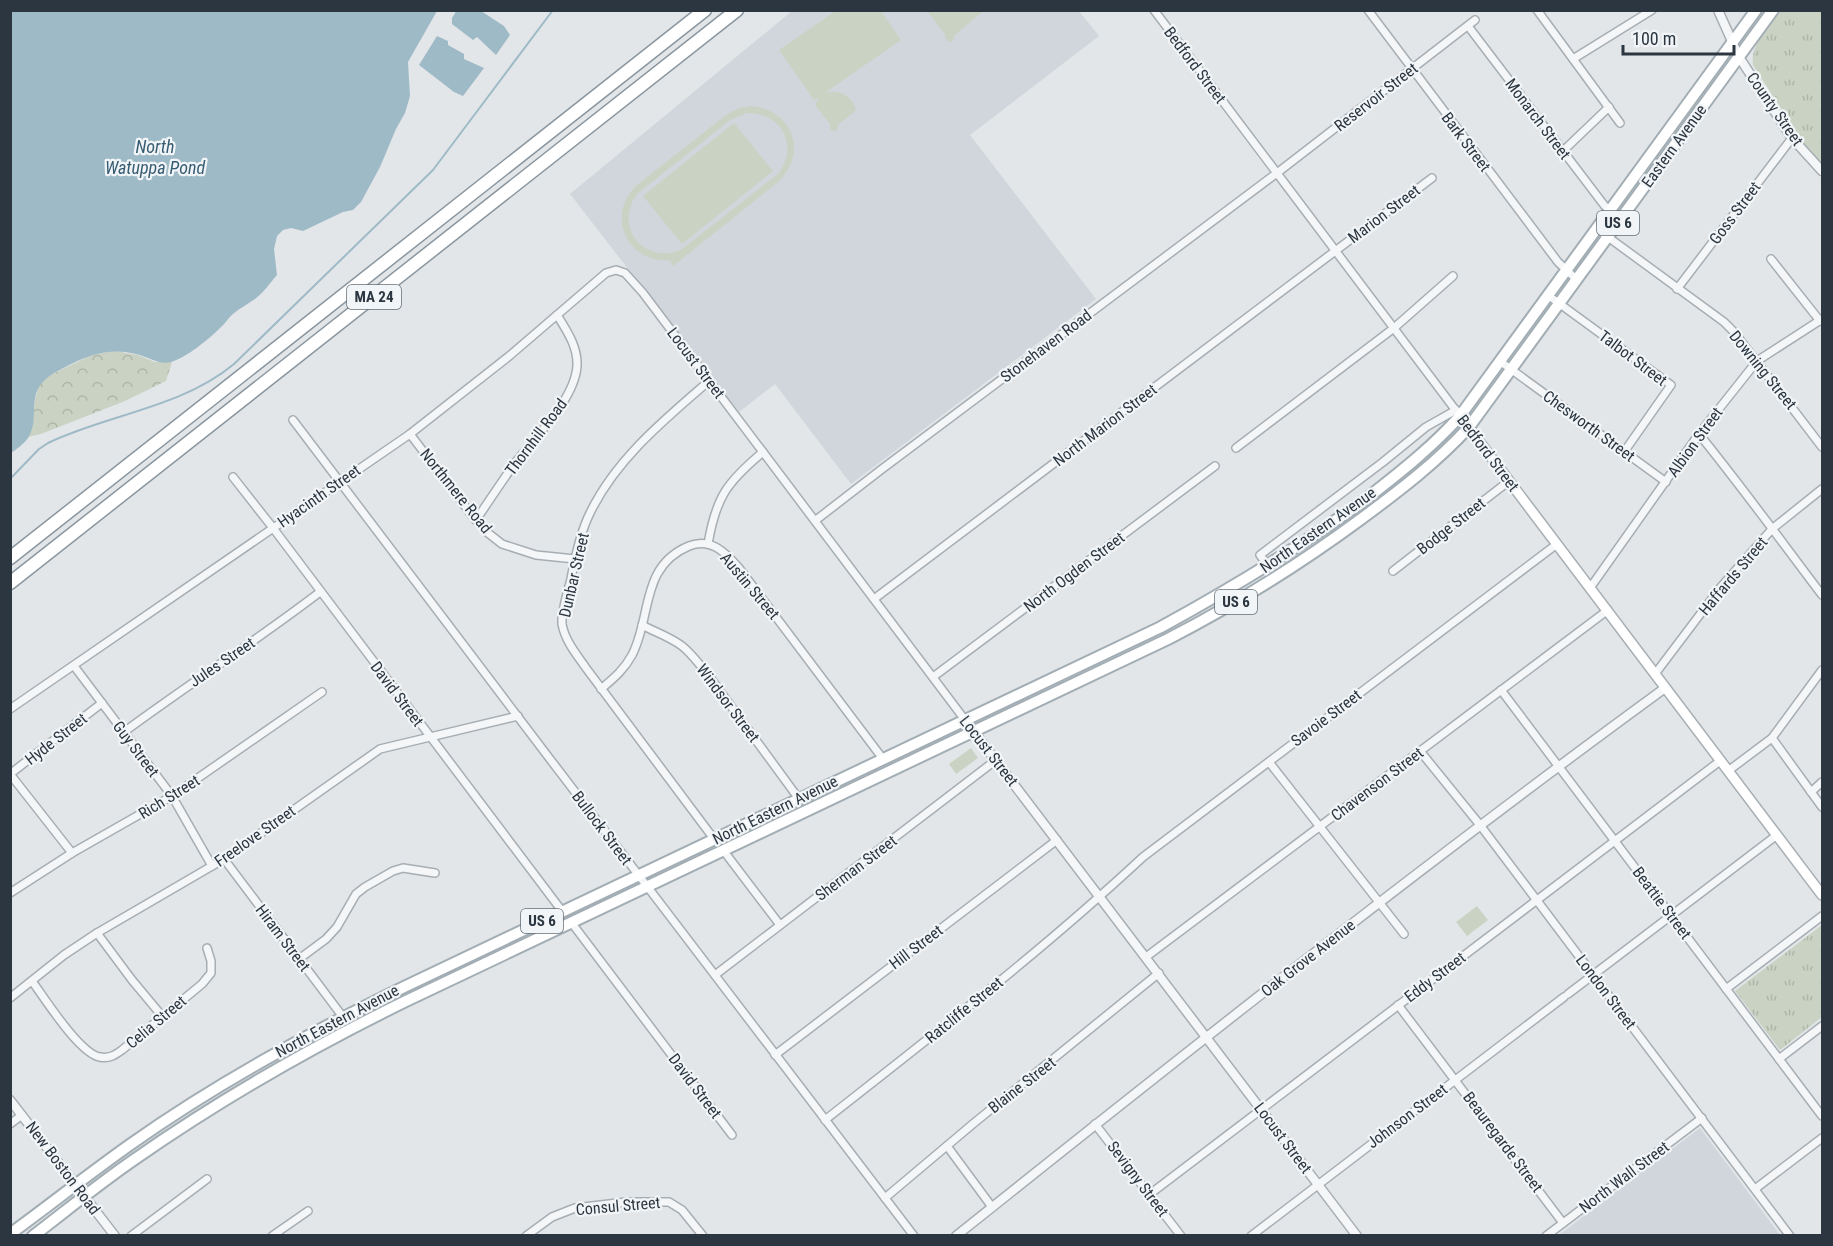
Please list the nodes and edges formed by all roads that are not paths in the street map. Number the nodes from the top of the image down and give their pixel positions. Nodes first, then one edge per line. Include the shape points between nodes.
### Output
1 (705, 10) edge
2 (737, 10) edge
3 (1154, 10) edge
4 (1368, 10) edge
5 (1537, 10) edge
6 (1652, 10) edge
7 (1718, 10) edge
8 (1757, 10) edge
9 (1770, 14) edge
10 (1475, 20) dead end
11 (1468, 26) junction
12 (1732, 44) junction
13 (1739, 57) junction
14 (1573, 59) junction
15 (1412, 70) junction
16 (1609, 107) junction
17 (1620, 123) dead end
18 (1792, 138) junction
19 (1563, 151) junction
20 (1822, 171) edge
21 (1277, 173) junction
22 (1432, 178) dead end
23 (1609, 212) junction
24 (1620, 220) junction
25 (1597, 229) junction
26 (1608, 237) junction
27 (1337, 250) junction
28 (1771, 259) dead end
29 (617, 271) joint
30 (1566, 272) junction
31 (1454, 276) dead end
32 (1577, 280) junction
33 (1677, 288) junction
34 (1549, 296) junction
35 (1560, 304) junction
36 (557, 315) junction
37 (1821, 320) edge
38 (1394, 328) junction
39 (1757, 361) junction
40 (1500, 362) junction
41 (1512, 370) junction
42 (709, 381) junction
43 (1458, 413) junction
44 (293, 420) dead end
45 (1469, 428) junction
46 (410, 434) junction
47 (1699, 434) junction
48 (1822, 447) edge
49 (1236, 448) dead end
50 (763, 452) junction
51 (1624, 452) junction
52 (1215, 466) dead end
53 (233, 477) dead end
54 (1509, 481) junction
55 (340, 482) junction
56 (1666, 482) junction
57 (1822, 489) edge
58 (476, 520) junction
59 (816, 520) junction
60 (273, 528) junction
61 (1772, 529) junction
62 (708, 544) junction
63 (1557, 544) junction
64 (10, 558) edge
65 (575, 559) junction
66 (1268, 566) junction
67 (1393, 571) dead end
68 (10, 583) edge
69 (1590, 588) junction
70 (320, 592) junction
71 (1822, 595) edge
72 (874, 599) junction
73 (1608, 610) junction
74 (642, 625) junction
75 (74, 666) junction
76 (1822, 670) edge
77 (1655, 674) junction
78 (933, 677) junction
79 (601, 688) junction
80 (1665, 688) junction
81 (1501, 690) junction
82 (322, 692) dead end
83 (102, 704) junction
84 (10, 709) edge
85 (518, 716) junction
86 (965, 720) junction
87 (974, 730) junction
88 (124, 732) junction
89 (429, 737) junction
90 (1772, 738) junction
91 (1420, 751) junction
92 (884, 759) junction
93 (996, 760) junction
94 (1720, 761) junction
95 (1269, 762) junction
96 (1559, 766) junction
97 (1728, 771) junction
98 (10, 774) edge
99 (1822, 782) edge
100 (1811, 792) junction
101 (172, 796) junction
102 (799, 799) junction
103 (1822, 807) edge
104 (1480, 825) junction
105 (1320, 826) junction
106 (1777, 835) junction
107 (714, 839) junction
108 (1057, 840) junction
109 (1615, 841) junction
110 (723, 850) junction
111 (72, 852) junction
112 (224, 859) junction
113 (212, 866) junction
114 (435, 873) dead end
115 (638, 876) junction
116 (646, 886) junction
117 (10, 893) edge
118 (1822, 895) edge
119 (1100, 897) junction
120 (1536, 900) junction
121 (1379, 902) junction
122 (562, 911) junction
123 (1671, 915) junction
124 (1822, 916) edge
125 (571, 922) junction
126 (780, 925) junction
127 (97, 933) junction
128 (1404, 934) dead end
129 (207, 948) dead end
130 (1146, 957) junction
131 (299, 958) junction
132 (1159, 973) junction
133 (715, 975) junction
134 (1593, 975) junction
135 (32, 981) junction
136 (1726, 989) junction
137 (10, 998) edge
138 (1398, 1005) junction
139 (162, 1016) junction
140 (343, 1017) junction
141 (1822, 1026) edge
142 (1206, 1036) junction
143 (776, 1054) junction
144 (1779, 1059) junction
145 (1455, 1080) junction
146 (10, 1100) edge
147 (1261, 1109) junction
148 (22, 1115) junction
149 (1822, 1116) edge
150 (1702, 1118) junction
151 (825, 1120) junction
152 (10, 1124) edge
153 (1095, 1124) junction
154 (732, 1135) dead end
155 (1822, 1138) edge
156 (947, 1146) junction
157 (207, 1179) dead end
158 (1318, 1184) junction
159 (76, 1185) junction
160 (1755, 1189) junction
161 (1150, 1194) junction
162 (85, 1196) junction
163 (885, 1198) junction
164 (992, 1207) junction
165 (308, 1211) dead end
166 (1563, 1222) junction
167 (10, 1234) edge
168 (33, 1236) edge
169 (115, 1236) edge
170 (131, 1236) edge
171 (272, 1236) edge
172 (526, 1236) edge
173 (703, 1236) edge
174 (914, 1236) edge
175 (956, 1236) edge
176 (1181, 1236) edge
177 (1251, 1236) edge
178 (1357, 1236) edge
179 (1546, 1236) edge
180 (1790, 1236) edge

1 - 64 highway, MA 24
2 - 68 highway, MA 24
3 - 21 street, Bedford Street
4 - 15 street, Bark Street
5 - 14 street
6 - 14 street
7 - 12 street, County Street
8 - 9 street
8 - 12 main road, Eastern Avenue / US 6
9 - 13 main road, Eastern Avenue / US 6
10 - 11 street, Reservoir Street
11 - 15 street, Reservoir Street
11 - 19 street, Monarch Street
12 - 13 street, County Street
12 - 23 main road, Eastern Avenue / US 6
13 - 18 street, County Street
13 - 24 main road, Eastern Avenue / US 6
14 - 16 street
15 - 21 street, Reservoir Street
15 - 30 street, Bark Street
16 - 17 street
16 - 19 street
18 - 20 street, County Street
18 - 33 street, Goss Street
19 - 23 street, Monarch Street
21 - 27 street, Bedford Street
21 - 59 street, Stonehaven Road
22 - 27 street, Marion Street
23 - 24 street, Monarch Street
23 - 25 main road, Eastern Avenue / US 6
24 - 26 main road, Eastern Avenue / US 6
25 - 26 street, Downing Street
25 - 30 main road, Eastern Avenue / US 6
26 - 32 main road, Eastern Avenue / US 6
26 - 33 street, Downing Street
27 - 38 street, Bedford Street
27 - 72 street, North Marion Street
28 - 37 street
29 - 36 street, Hyacinth Street via 606,273
29 - 42 street, Locust Street via 625,273 643,293
30 - 32 street, Bark Street
30 - 34 main road, Eastern Avenue / US 6
31 - 38 street
32 - 35 main road, Eastern Avenue / US 6
33 - 39 street, Downing Street via 1734,332
34 - 35 street
34 - 40 main road, Eastern Avenue / US 6
35 - 41 main road, Eastern Avenue / US 6
35 - 51 street, Talbot Street via 1671,386
36 - 46 street, Hyacinth Street
36 - 58 street, Thornhill Road via 576,351 577,365 570,392
37 - 39 street, Albion Street
38 - 43 street, Bedford Street
38 - 49 street
39 - 47 street, Albion Street
39 - 48 street, Downing Street
40 - 41 street, Chesworth Street
40 - 43 main road, Eastern Avenue / US 6
41 - 45 main road, Eastern Avenue / US 6
41 - 51 street, Chesworth Street
42 - 50 street, Locust Street
42 - 65 street, Dunbar Street via 643,441 606,485 589,514
43 - 45 main road, Bedford Street
43 - 66 main road, North Eastern Avenue / US 6 via 1433,444 1402,471
43 - 66 street via 1426,427 1260,555
44 - 55 street, Bullock Street
45 - 54 main road, Bedford Street
45 - 87 main road, North Eastern Avenue / US 6 via 1383,503 1258,588 1174,636
46 - 55 street, Hyacinth Street
46 - 58 street, Northmere Road
47 - 56 street, Albion Street
47 - 61 street
50 - 59 street, Locust Street
50 - 62 street via 731,480 715,514
51 - 56 street, Chesworth Street
52 - 78 street, North Ogden Street
53 - 60 street, David Street
54 - 63 main road, Bedford Street
54 - 67 street, Bodge Street
55 - 60 street, Hyacinth Street
55 - 85 street, Bullock Street
56 - 69 street, Albion Street
57 - 61 street, Haffards Street
58 - 65 street, Northmere Road via 502,544 536,555
59 - 72 street, Locust Street
60 - 70 street, David Street
60 - 75 street, Hyacinth Street
61 - 71 street
61 - 77 street, Haffards Street via 1720,588
62 - 74 street, Austin Street via 682,548 662,567 650,587
62 - 92 street, Austin Street via 725,552 739,568
63 - 69 main road, Bedford Street
63 - 95 street, Savoie Street
65 - 79 street, Dunbar Street via 562,622 567,640
66 - 86 main road, North Eastern Avenue / US 6 via 1161,627
69 - 73 main road, Bedford Street
70 - 88 street, Jules Street
70 - 89 street, David Street
72 - 78 street, Locust Street
73 - 77 main road, Bedford Street
73 - 81 street, Chavenson Street
74 - 79 street, Austin Street via 633,654 622,671
74 - 102 street, Windsor Street via 690,653
75 - 83 street, Guy Street
75 - 84 street, Hyacinth Street
76 - 90 street
77 - 80 main road, Bedford Street
78 - 86 street, Locust Street
79 - 107 street, Dunbar Street
80 - 94 main road, Bedford Street
80 - 96 street, Oak Grove Avenue
81 - 91 street, Chavenson Street
81 - 96 street, Beattie Street
82 - 101 street, Rich Street
83 - 88 street, Guy Street
83 - 98 street, Hyde Street
85 - 89 street, Freelove Street
85 - 115 street, Bullock Street
86 - 87 street, Locust Street
86 - 92 main road, North Eastern Avenue / US 6
87 - 93 street, Locust Street
87 - 110 main road, North Eastern Avenue / US 6
88 - 101 street, Guy Street
89 - 112 street, Freelove Street via 380,749
89 - 122 street, David Street
90 - 97 street
90 - 100 street
91 - 104 street, London Street
91 - 105 street, Chavenson Street
92 - 102 main road, North Eastern Avenue / US 6
93 - 108 street, Locust Street
93 - 126 street, Sherman Street
94 - 97 main road, Bedford Street
94 - 109 street, Eddy Street
95 - 105 street
95 - 119 street, Savoie Street via 1143,857
96 - 104 street, Oak Grove Avenue
96 - 109 street, Beattie Street
97 - 106 main road, Bedford Street
98 - 111 street
99 - 100 street
100 - 103 street
101 - 111 street, Rich Street
101 - 113 street, Guy Street
102 - 107 main road, North Eastern Avenue / US 6
104 - 120 street, London Street
104 - 121 street, Oak Grove Avenue
105 - 121 street
105 - 130 street, Chavenson Street
106 - 118 main road, Bedford Street
106 - 123 street, Johnson Street
107 - 115 main road, North Eastern Avenue / US 6
108 - 119 street, Locust Street
108 - 143 street, Hill Street
109 - 120 street, Eddy Street
109 - 123 street, Beattie Street
110 - 116 main road, North Eastern Avenue / US 6
110 - 126 street
111 - 117 street, Rich Street
112 - 113 street, Freelove Street
112 - 131 street, Hiram Street
113 - 127 street, Freelove Street
114 - 131 street via 403,868 364,887 326,939
115 - 116 street, Bullock Street
115 - 122 main road, North Eastern Avenue / US 6
116 - 125 main road, North Eastern Avenue / US 6
116 - 133 street, Bullock Street
119 - 130 street, Locust Street
119 - 151 street, Ratcliffe Street
120 - 134 street, London Street
120 - 138 street, Eddy Street
121 - 128 street
121 - 142 street, Oak Grove Avenue
122 - 140 main road, North Eastern Avenue / US 6
123 - 134 street, Johnson Street
123 - 136 street, Beattie Street
124 - 136 street
125 - 154 street, David Street
125 - 162 main road, North Eastern Avenue / US 6 via 306,1052 198,1117
126 - 133 street, Sherman Street
127 - 135 street, Freelove Street
127 - 139 street
129 - 139 street, Celia Street via 211,973
130 - 132 street, Locust Street
131 - 140 street, Hiram Street
132 - 142 street, Locust Street
132 - 156 street, Blaine Street
133 - 143 street, Bullock Street
134 - 145 street, Johnson Street
134 - 150 street, London Street
135 - 137 street, Freelove Street
135 - 139 street, Celia Street via 77,1042 99,1057 115,1056
136 - 144 street, Beattie Street
138 - 145 street, Beauregarde Street
138 - 147 street, Eddy Street
140 - 159 main road, North Eastern Avenue / US 6 via 215,1089
141 - 144 street
142 - 147 street, Locust Street
142 - 153 street, Oak Grove Avenue
143 - 151 street, Bullock Street
144 - 149 street, Beattie Street
145 - 158 street, Johnson Street
145 - 166 street, Beauregarde Street
146 - 148 street, New Boston Road
147 - 158 street, Locust Street
147 - 161 street, Eddy Street
148 - 152 street
148 - 159 street, New Boston Road
150 - 160 street, London Street
150 - 166 street, North Wall Street
151 - 163 street, Bullock Street
153 - 161 street, Sevigny Street
153 - 164 street, Oak Grove Avenue
155 - 160 street
156 - 163 street, Blaine Street
156 - 164 street
157 - 170 street
158 - 177 street, Johnson Street
158 - 178 street, Locust Street
159 - 162 street, New Boston Road
159 - 167 main road, US 6
160 - 180 street, London Street
161 - 176 street, Sevigny Street
162 - 168 main road, US 6
162 - 169 street, New Boston Road
163 - 174 street, Bullock Street
164 - 175 street, Oak Grove Avenue
165 - 171 street
166 - 179 street, North Wall Street
172 - 173 street, Consul Street via 552,1217 575,1208 669,1202 682,1210

